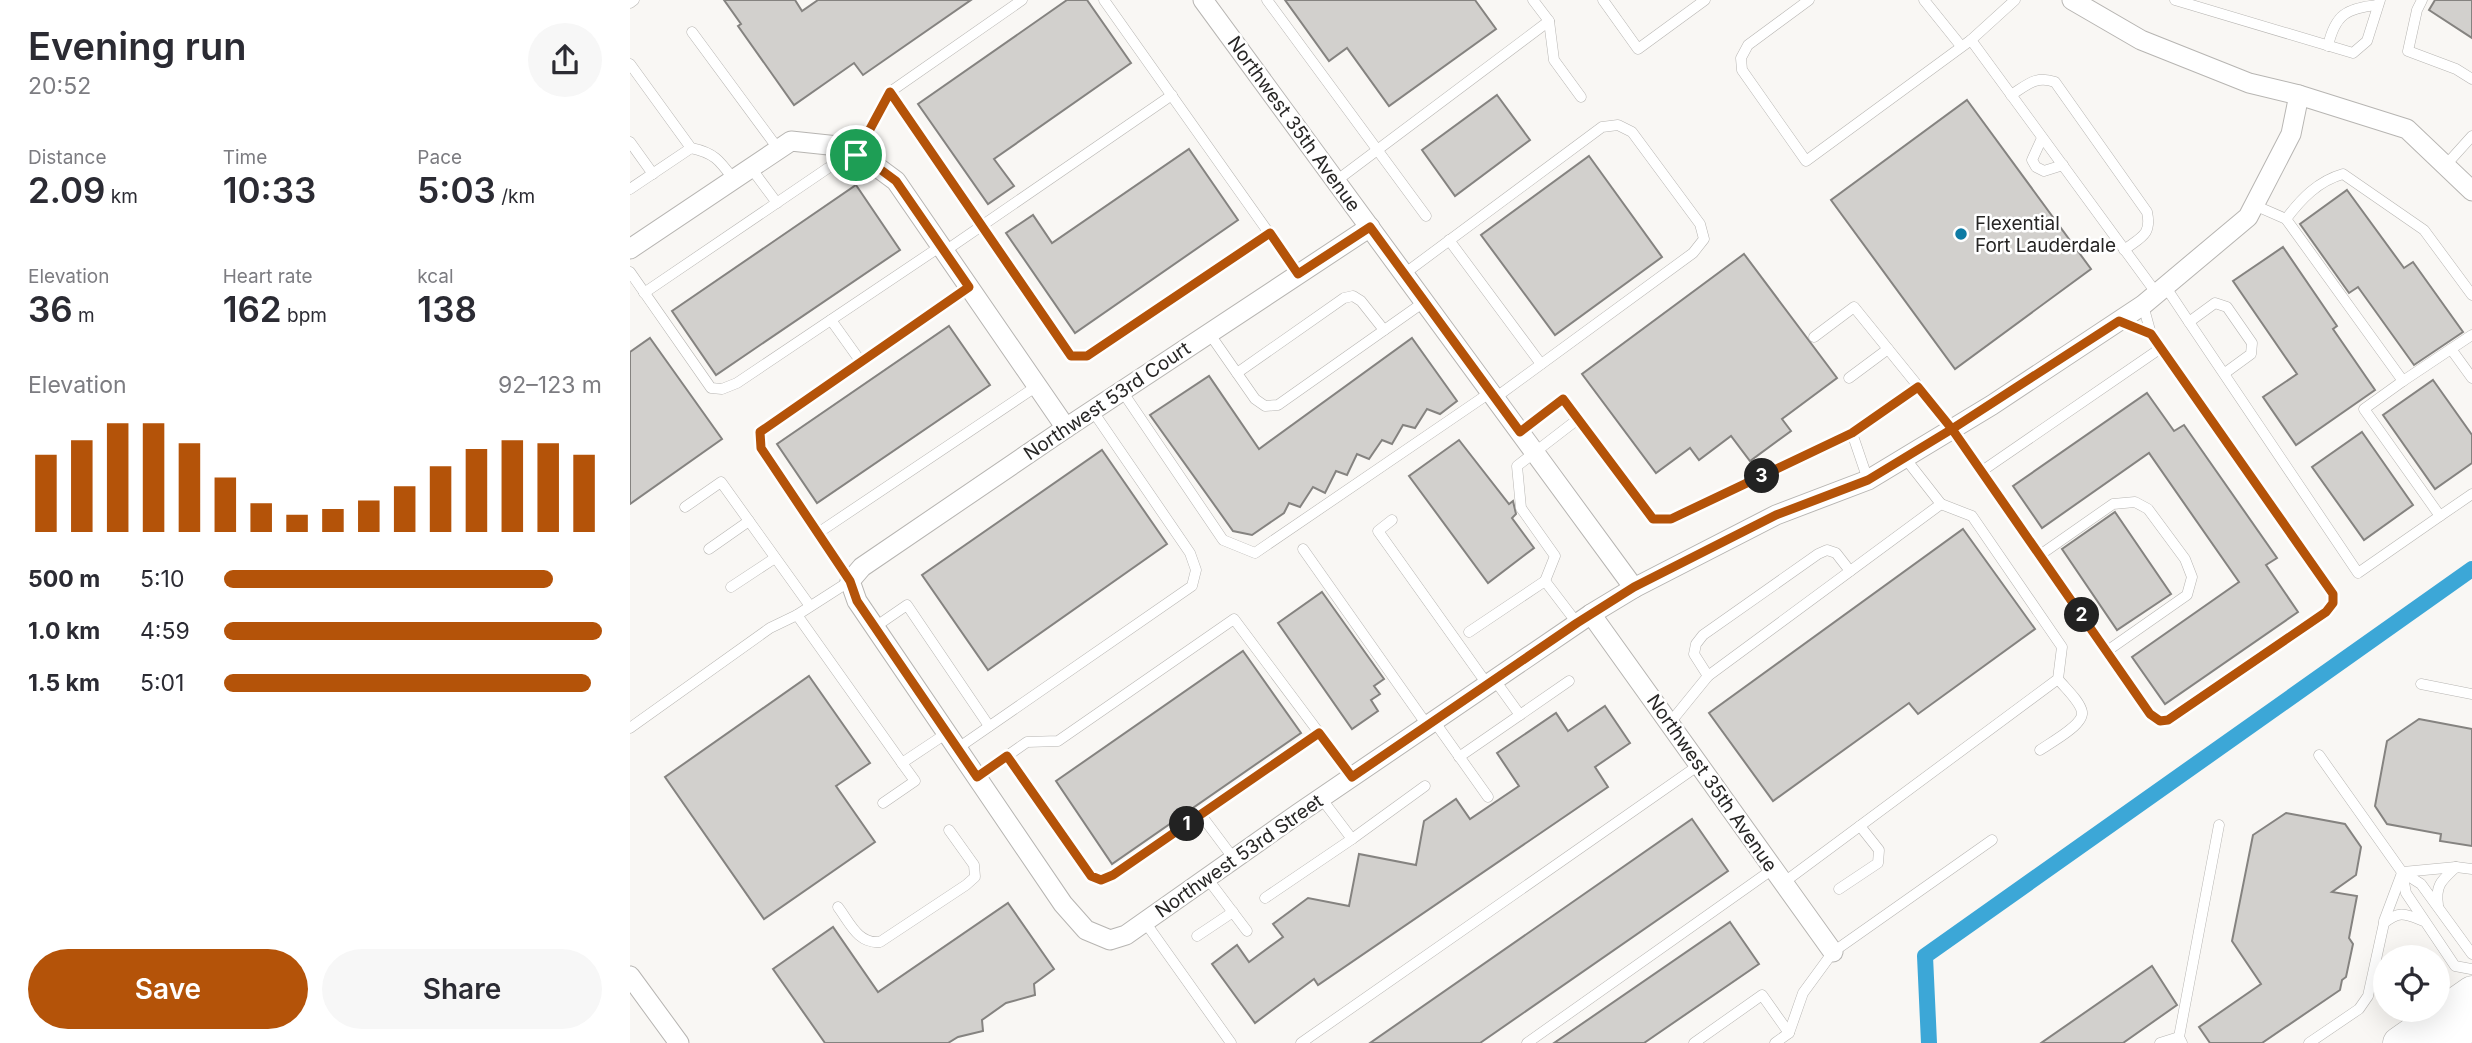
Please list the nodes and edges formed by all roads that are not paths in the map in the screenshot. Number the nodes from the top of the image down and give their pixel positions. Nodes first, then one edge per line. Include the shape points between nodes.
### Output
1 (1022, 0) edge
2 (1104, 0) edge
3 (1203, 0) edge
4 (1268, 0) edge
5 (1533, 0) edge
6 (1604, 0) edge
7 (1705, 0) edge
8 (1809, 0) edge
9 (1924, 0) edge
10 (2015, 0) edge
11 (2072, 0) edge
12 (2175, 0) edge
13 (2422, 0) edge
14 (2379, 3) edge
15 (1549, 21) junction
16 (692, 32) dead end
17 (1971, 40) junction
18 (1961, 46) junction
19 (2328, 46) junction
20 (630, 64) edge
21 (2472, 79) edge
22 (890, 92) junction
23 (1172, 95) junction
24 (2011, 95) junction
25 (2299, 95) junction
26 (1581, 97) dead end
27 (2472, 136) edge
28 (2042, 138) junction
29 (630, 142) edge
30 (785, 146) junction
31 (691, 148) junction
32 (1377, 150) junction
33 (856, 155) junction
34 (2063, 165) junction
35 (2445, 166) junction
36 (751, 168) junction
37 (828, 168) dead end
38 (653, 174) junction
39 (734, 180) junction
40 (1336, 181) junction
41 (630, 189) edge
42 (2472, 191) edge
43 (777, 203) junction
44 (2254, 205) junction
45 (1426, 216) dead end
46 (2286, 219) junction
47 (982, 226) junction
48 (1370, 227) junction
49 (1270, 233) junction
50 (1449, 240) junction
51 (630, 249) edge
52 (943, 249) junction
53 (2124, 250) junction
54 (630, 272) edge
55 (1298, 274) junction
56 (1404, 274) junction
57 (969, 287) junction
58 (645, 293) junction
59 (2155, 295) junction
60 (2472, 295) edge
61 (1424, 302) junction
62 (831, 320) junction
63 (2119, 321) junction
64 (2189, 322) junction
65 (1384, 330) junction
66 (1209, 333) junction
67 (2151, 334) junction
68 (2472, 335) edge
69 (1814, 337) dead end
70 (2161, 348) junction
71 (1888, 349) junction
72 (2451, 349) junction
73 (862, 362) junction
74 (1541, 364) junction
75 (1237, 373) junction
76 (2225, 373) junction
77 (1849, 378) dead end
78 (2472, 378) edge
79 (2403, 381) junction
80 (1037, 386) junction
81 (1918, 387) junction
82 (1122, 391) junction
83 (1493, 395) junction
84 (1092, 410) junction
85 (1578, 419) junction
86 (1066, 428) junction
87 (1952, 429) junction
88 (1520, 432) junction
89 (1852, 433) junction
90 (1535, 453) junction
91 (1905, 458) junction
92 (1982, 471) junction
93 (1868, 480) junction
94 (2472, 494) edge
95 (1941, 505) junction
96 (685, 507) dead end
97 (2440, 516) junction
98 (1392, 520) dead end
99 (749, 521) junction
100 (818, 533) junction
101 (709, 549) dead end
102 (1303, 549) dead end
103 (2039, 555) junction
104 (775, 558) junction
105 (1850, 571) junction
106 (850, 581) junction
107 (1545, 581) junction
108 (732, 587) dead end
109 (1634, 587) junction
110 (810, 606) junction
111 (797, 615) junction
112 (1584, 618) junction
113 (875, 627) junction
114 (1469, 632) dead end
115 (2106, 651) junction
116 (1708, 676) junction
117 (2058, 679) junction
118 (1490, 681) junction
119 (1569, 681) dead end
120 (2421, 684) dead end
121 (2472, 694) edge
122 (1520, 715) junction
123 (1430, 723) junction
124 (1669, 724) junction
125 (989, 726) junction
126 (630, 728) edge
127 (1319, 733) junction
128 (952, 740) junction
129 (2040, 750) dead end
130 (2319, 755) dead end
131 (1007, 756) junction
132 (1459, 757) junction
133 (902, 763) junction
134 (1699, 765) junction
135 (977, 777) junction
136 (1352, 777) junction
137 (1424, 786) dead end
138 (1488, 797) dead end
139 (1321, 798) junction
140 (883, 803) dead end
141 (1201, 815) junction
142 (2219, 825) dead end
143 (1860, 826) junction
144 (949, 830) dead end
145 (1352, 839) junction
146 (1992, 840) dead end
147 (1234, 859) junction
148 (2456, 867) junction
149 (2472, 869) edge
150 (2402, 872) junction
151 (1778, 876) junction
152 (1207, 878) junction
153 (1839, 889) dead end
154 (1265, 898) dead end
155 (838, 907) dead end
156 (2439, 909) junction
157 (1233, 912) junction
158 (2424, 921) junction
159 (1145, 922) junction
160 (2384, 923) junction
161 (1247, 930) dead end
162 (1197, 936) dead end
163 (1833, 952) junction
164 (2472, 954) edge
165 (2472, 962) edge
166 (2472, 969) edge
167 (630, 976) edge
168 (2472, 992) edge
169 (2472, 1023) edge
170 (1789, 1033) junction
171 (2180, 1040) edge
172 (680, 1043) edge
173 (1231, 1043) edge
174 (1301, 1043) edge
175 (1527, 1043) edge
176 (1694, 1043) edge
177 (1775, 1043) edge
178 (2160, 1043) edge
179 (2309, 1043) edge
180 (2399, 1043) edge
181 (2443, 1043) edge

1 - 22 lane
2 - 23 lane
3 - 40 street, Northwest 35th Avenue
4 - 32 lane
5 - 15 lane
6 - 7 lane via 1638,50
8 - 18 lane via 1748,45 1741,58 1742,70 1806,161
9 - 18 lane
10 - 17 lane
11 - 25 street via 2141,40 2249,83
12 - 19 lane
13 - 21 lane via 2408,51
14 - 19 lane via 2357,7 2339,18
14 - 19 lane via 2367,41 2353,52
15 - 26 lane via 1554,60
15 - 32 lane
16 - 30 lane
17 - 18 lane
17 - 24 lane
20 - 31 lane
22 - 33 lane
22 - 47 lane
23 - 47 lane
23 - 49 lane
24 - 28 lane
24 - 53 lane via 2034,79 2055,82 2147,212 2150,223 2146,233
25 - 35 street via 2407,129
25 - 44 street, Northwest 53rd Street via 2291,134
27 - 35 lane
28 - 34 lane
28 - 34 lane via 2032,160 2036,167 2044,171
29 - 38 lane
30 - 33 street via 838,146
30 - 36 street
31 - 38 lane
31 - 39 lane via 718,158
32 - 40 lane
32 - 45 lane
33 - 52 street via 896,181
34 - 53 lane
35 - 42 street
36 - 39 street
36 - 43 lane
37 - 43 lane
38 - 41 lane
39 - 51 street
40 - 48 street, Northwest 35th Avenue
43 - 58 lane
44 - 46 lane
44 - 59 street, Northwest 53rd Street via 2248,217
46 - 60 lane via 2329,178 2343,174 2424,230
46 - 79 lane
47 - 49 lane via 1071,356 1087,356
47 - 52 lane
48 - 55 street, Northwest 53rd Court
48 - 56 street, Northwest 35th Avenue
49 - 55 lane
50 - 56 lane
50 - 74 lane
50 - 74 lane via 1602,127 1618,125 1632,132 1700,223 1704,239 1693,253
52 - 57 street
52 - 62 lane
53 - 59 lane
54 - 58 lane
55 - 66 street, Northwest 53rd Court
56 - 61 street, Northwest 35th Avenue
57 - 73 lane
57 - 80 street
58 - 62 lane via 711,388 722,390
59 - 63 street, Northwest 53rd Street
59 - 64 lane
59 - 67 lane
61 - 65 lane
61 - 83 street, Northwest 35th Avenue
62 - 73 lane
63 - 67 lane
63 - 87 street, Northwest 53rd Street
64 - 76 lane
64 - 76 lane via 2215,303 2227,307 2240,325 2252,343 2251,354
65 - 75 lane via 1361,301 1353,296 1344,298
65 - 75 lane via 1278,405 1265,406 1255,399
66 - 75 lane
66 - 82 street, Northwest 53rd Court
67 - 70 lane
68 - 72 lane
69 - 71 lane via 1854,307
70 - 92 lane
70 - 115 lane via 2333,594 2333,603 2168,720 2150,714
71 - 77 lane
71 - 81 lane
72 - 78 lane
72 - 79 lane
73 - 100 lane via 760,432 761,448
74 - 83 lane
76 - 97 lane via 2358,573
79 - 97 lane via 2364,410
80 - 86 street
80 - 100 lane
81 - 87 lane
81 - 89 lane
82 - 83 lane via 1223,541 1255,553
82 - 84 street, Northwest 53rd Court
83 - 88 street, Northwest 35th Avenue
84 - 86 street, Northwest 53rd Court
84 - 125 lane via 1190,553 1196,570 1192,586
85 - 88 lane via 1563,399
85 - 89 lane via 1653,519 1671,519
85 - 90 lane
86 - 106 street, Northwest 53rd Court via 862,567
87 - 91 street, Northwest 53rd Street
87 - 92 lane
88 - 90 street, Northwest 35th Avenue
89 - 93 lane
90 - 107 lane via 1517,466 1521,508 1555,556
90 - 109 street, Northwest 35th Avenue
91 - 93 street, Northwest 53rd Street
91 - 95 lane
92 - 103 lane
93 - 109 street, Northwest 53rd Street via 1776,515
94 - 97 lane
95 - 105 lane
95 - 117 lane via 1972,516 2062,647
96 - 99 lane via 721,482
98 - 118 lane via 1378,531
99 - 101 lane
99 - 104 lane
100 - 106 lane
102 - 123 lane
103 - 115 lane
103 - 115 lane via 2113,505 2135,502 2148,509 2185,559 2192,578 2187,595
104 - 108 lane
104 - 110 lane
105 - 116 lane
105 - 116 lane via 1836,553 1827,550 1703,635 1694,654
106 - 110 lane
106 - 113 street
107 - 112 lane
107 - 114 lane
109 - 112 street, Northwest 53rd Street
110 - 111 lane
111 - 126 lane via 770,628
111 - 133 lane
112 - 118 street, Northwest 53rd Street
112 - 124 street, Northwest 35th Avenue
113 - 125 lane via 907,605
113 - 128 street
116 - 124 lane
117 - 129 lane via 2082,716
117 - 143 lane
118 - 122 lane
118 - 123 street, Northwest 53rd Street
119 - 122 lane
120 - 121 lane
122 - 132 lane
123 - 132 lane
123 - 136 street, Northwest 53rd Street
124 - 134 street, Northwest 35th Avenue
125 - 128 lane
127 - 131 lane via 1234,620 1058,741 1027,742
127 - 136 lane
127 - 141 lane
128 - 133 lane
128 - 135 street
130 - 150 lane
131 - 135 lane
131 - 141 lane via 1091,876 1101,880
132 - 138 lane
133 - 140 lane via 915,782
134 - 151 street, Northwest 35th Avenue
134 - 174 lane
135 - 159 street, Northwest 53rd Street via 1063,904 1086,930 1110,940
136 - 139 street, Northwest 53rd Street
137 - 145 lane
139 - 145 lane
139 - 147 street, Northwest 53rd Street
141 - 147 lane
142 - 171 lane
143 - 151 lane
143 - 153 lane via 1879,850 1878,863
144 - 155 lane via 974,865 975,877 966,885 880,942 869,943 860,937
145 - 154 lane
146 - 163 lane
147 - 152 street, Northwest 53rd Street
148 - 149 lane
148 - 150 lane
148 - 156 lane via 2436,892
150 - 156 lane via 2421,884
150 - 158 lane via 2406,893
150 - 160 lane
151 - 163 street, Northwest 35th Avenue
151 - 175 lane
152 - 157 lane
152 - 159 street, Northwest 53rd Street
156 - 164 lane
157 - 161 lane
157 - 162 lane
158 - 160 lane via 2395,914
158 - 166 lane via 2455,966
159 - 173 lane
160 - 179 lane via 2368,996 2359,1009
163 - 170 lane via 1803,993
165 - 166 lane
167 - 172 street
168 - 180 highway
169 - 181 highway
170 - 176 lane via 1762,995
170 - 177 lane
171 - 178 lane

